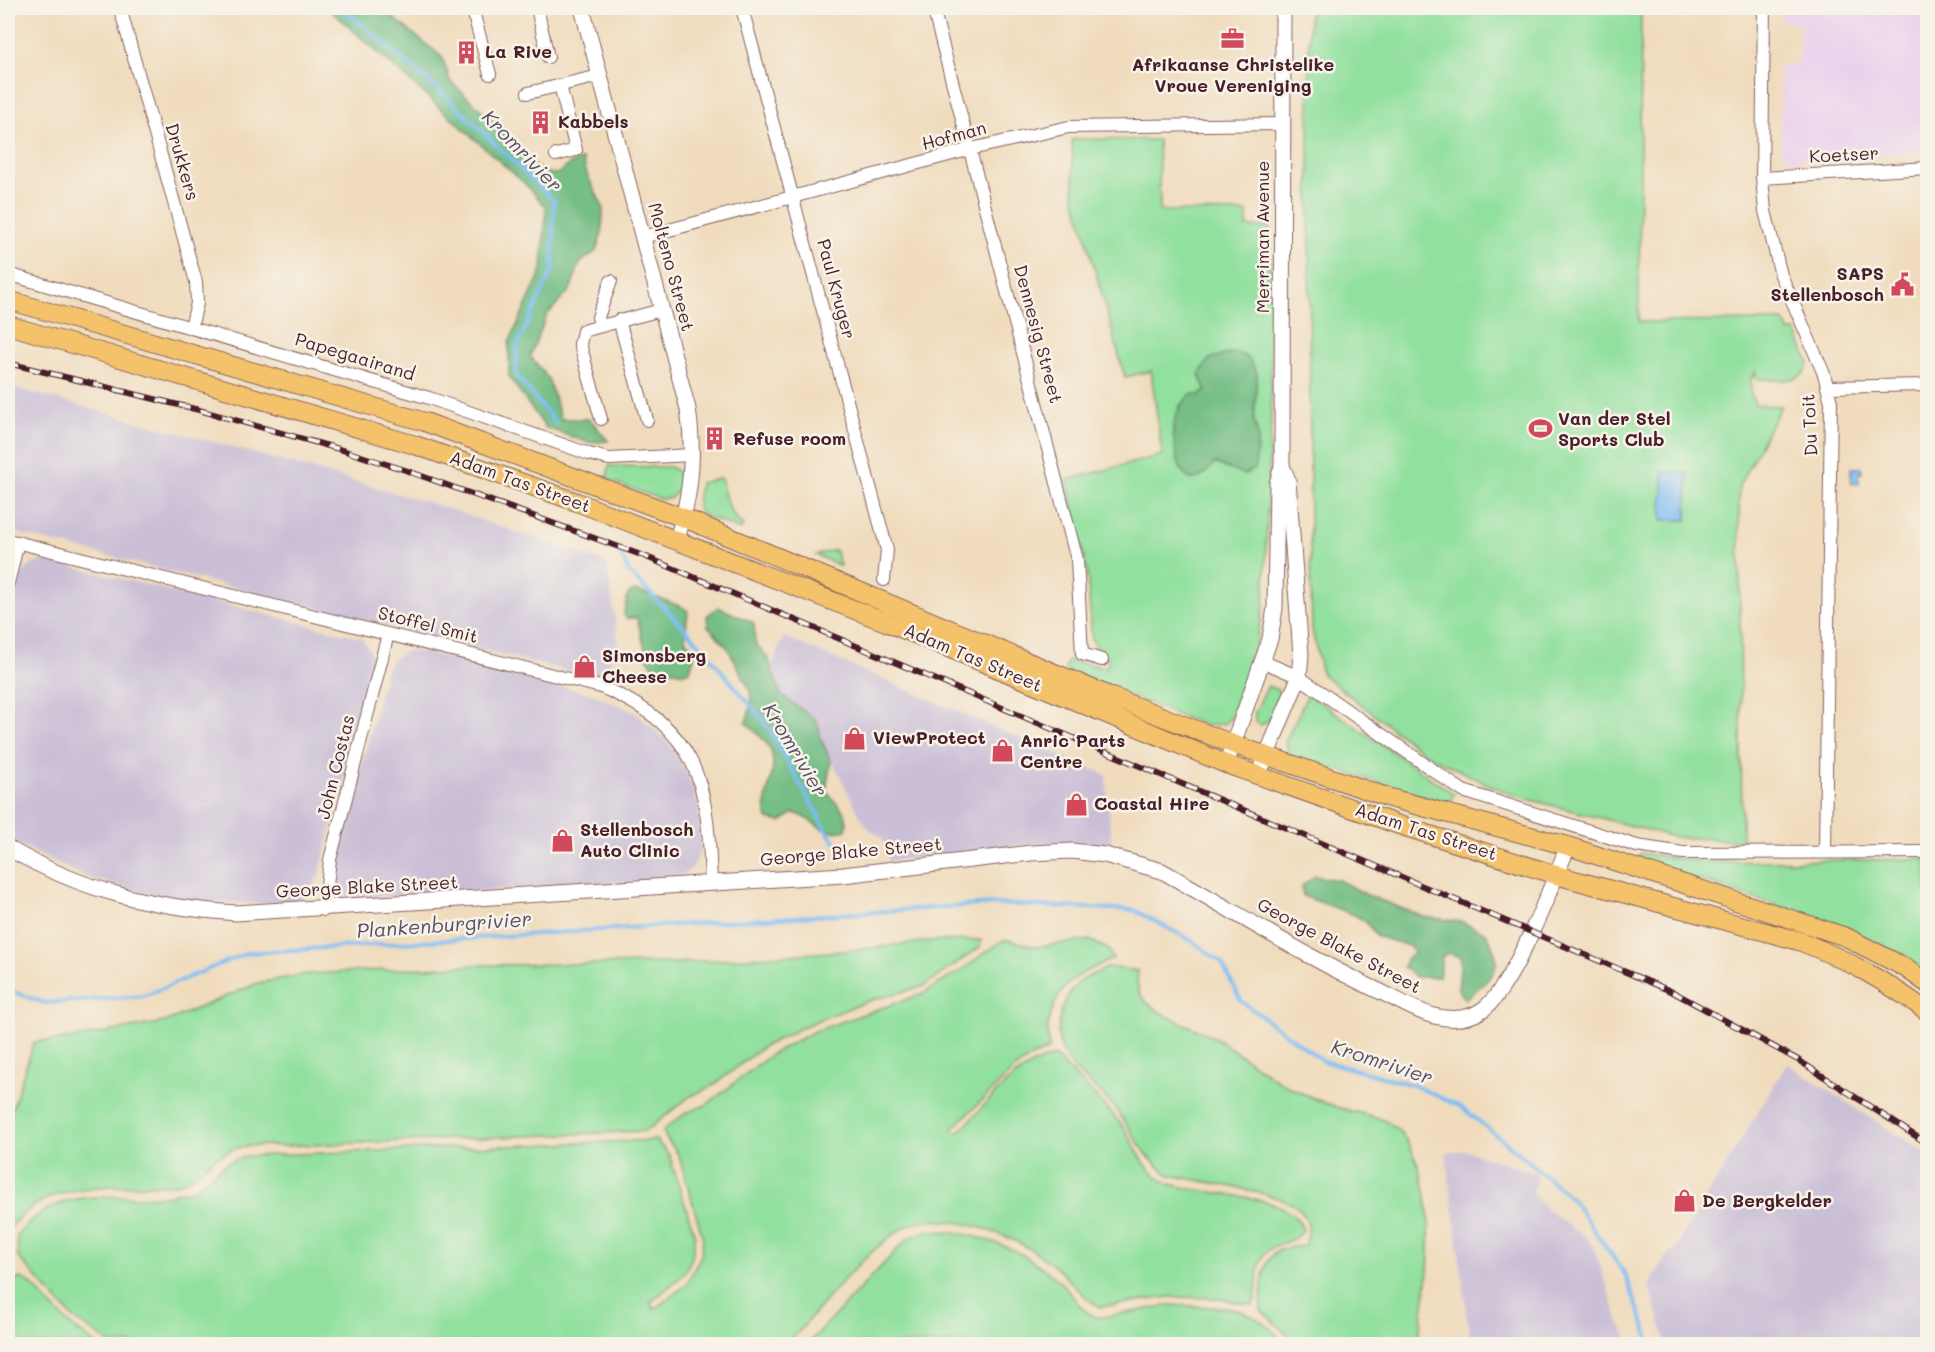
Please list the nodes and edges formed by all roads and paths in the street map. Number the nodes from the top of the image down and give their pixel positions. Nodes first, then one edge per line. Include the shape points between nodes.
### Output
1 (120, 8) edge
2 (472, 8) edge
3 (537, 8) edge
4 (582, 8) edge
5 (741, 8) edge
6 (933, 8) edge
7 (1283, 8) edge
8 (1764, 8) edge
9 (548, 57) dead end
10 (490, 74) dead end
11 (599, 76) junction
12 (560, 85) junction
13 (528, 93) dead end
14 (1282, 124) junction
15 (971, 149) junction
16 (556, 155) dead end
17 (1928, 168) edge
18 (1762, 178) junction
19 (793, 198) junction
20 (643, 237) junction
21 (8, 274) edge
22 (611, 280) dead end
23 (8, 300) edge
24 (661, 310) junction
25 (619, 320) junction
26 (8, 324) edge
27 (600, 325) junction
28 (191, 328) junction
29 (1928, 385) edge
30 (1827, 387) junction
31 (601, 419) dead end
32 (647, 420) dead end
33 (693, 455) junction
34 (1282, 466) junction
35 (684, 518) junction
36 (677, 539) junction
37 (13, 541) edge
38 (884, 580) dead end
39 (8, 583) edge
40 (388, 634) junction
41 (1102, 660) dead end
42 (1264, 662) junction
43 (1299, 677) junction
44 (1235, 745) junction
45 (1267, 755) junction
46 (1226, 764) junction
47 (1258, 776) junction
48 (1568, 846) junction
49 (8, 848) edge
50 (1825, 852) junction
51 (1928, 852) edge
52 (1556, 874) junction
53 (711, 884) junction
54 (324, 910) junction
55 (1928, 984) edge
56 (1928, 1012) edge

1 - 28 street, Drukkers via 196,282 197,303
2 - 10 street
3 - 9 street
4 - 11 street, Molteno Street
5 - 19 street, Paul Kruger
6 - 15 street, Dennesig Street
7 - 14 street, Merriman Avenue
8 - 18 street, Du Toit
11 - 12 street
11 - 20 street, Molteno Street
12 - 13 street
12 - 16 street via 576,150
14 - 15 street, Hofman via 1076,126
14 - 34 street, Merriman Avenue
15 - 19 street, Hofman
15 - 41 street, Dennesig Street via 1077,560 1082,654
17 - 18 street, Koetser
18 - 30 street, Du Toit via 1768,230 1781,275
19 - 20 street, Hofman
19 - 38 street, Paul Kruger via 887,550
20 - 24 street, Molteno Street
21 - 28 street, Papegaairand
22 - 27 street via 598,317
23 - 35 main road, Adam Tas Street via 425,422
24 - 25 street
24 - 33 street, Molteno Street via 688,409
25 - 27 street
25 - 32 street
26 - 36 main road, Adam Tas Street via 415,445
27 - 31 street via 583,332 580,344
28 - 33 street, Papegaairand via 429,398 589,454 609,459
29 - 30 street
30 - 50 street, Du Toit via 1831,402
33 - 35 street, Molteno Street
34 - 42 street, Merriman Avenue via 1277,483 1275,608
34 - 43 street, Merriman Avenue via 1288,480 1301,655
35 - 36 street, Molteno Street
35 - 44 main road, Adam Tas Street
36 - 46 main road, Adam Tas Street
37 - 39 street
37 - 40 street, Stoffel Smit
40 - 53 street, Stoffel Smit via 601,687 652,712 675,735 692,762 705,800
40 - 54 street, John Costas via 330,860
42 - 43 street
42 - 44 street, Merriman Avenue
43 - 45 street, Merriman Avenue
43 - 50 street via 1463,791 1497,804 1643,848 1683,853
44 - 45 main road, Adam Tas Street
44 - 46 street, Merriman Avenue
45 - 47 street, Merriman Avenue
45 - 48 main road, Adam Tas Street via 1390,798
46 - 47 main road, Adam Tas Street
47 - 52 main road, Adam Tas Street
48 - 52 street, George Blake Street
48 - 55 main road, Adam Tas Street via 1846,936
49 - 54 street, George Blake Street via 69,879 163,906 236,913
50 - 51 street
52 - 53 street, George Blake Street via 1498,996 1482,1010 1457,1019 1410,1008 1162,871 1105,855 1072,851 1031,853 843,875
52 - 56 main road, Adam Tas Street via 1818,948 1863,968
53 - 54 street, George Blake Street

